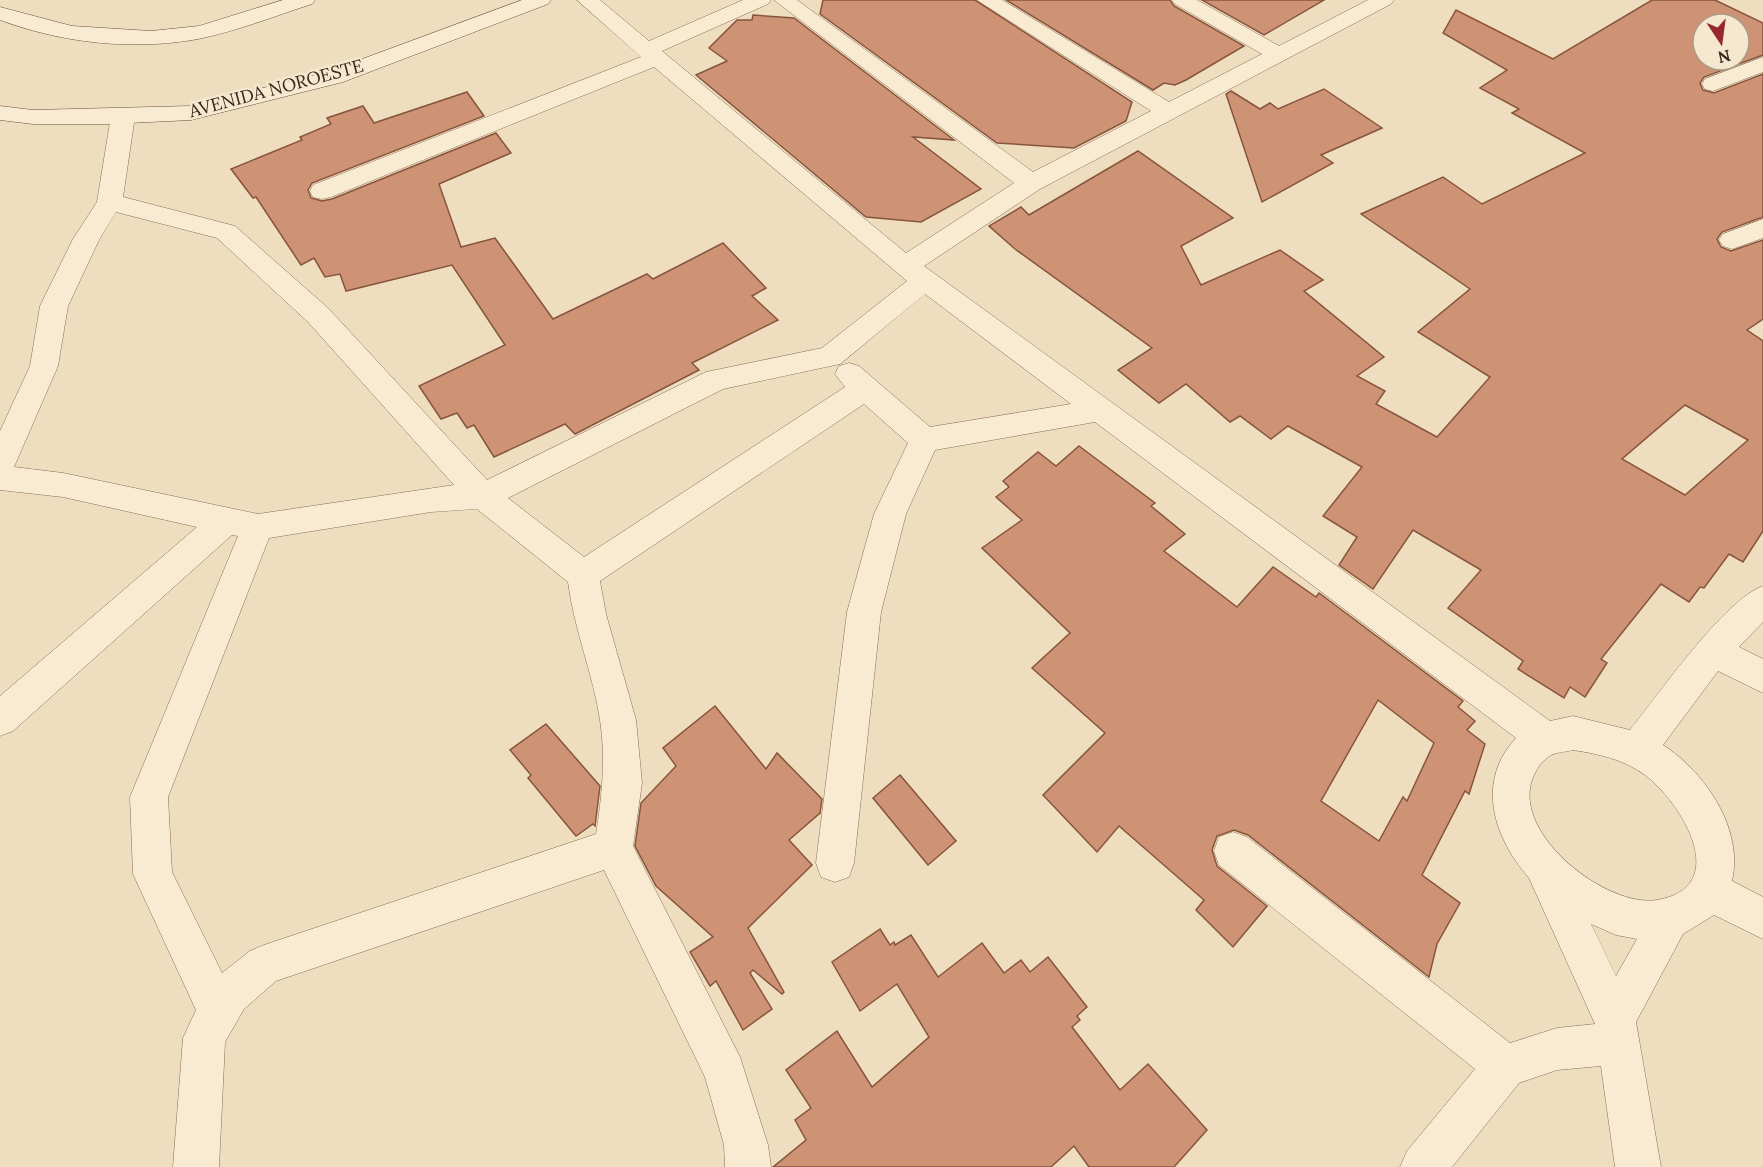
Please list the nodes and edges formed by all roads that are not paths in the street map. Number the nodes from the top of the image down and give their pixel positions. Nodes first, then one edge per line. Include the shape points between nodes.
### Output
1 (305, 0) edge
2 (541, 0) edge
3 (587, 0) edge
4 (761, 0) edge
5 (784, 0) edge
6 (987, 0) edge
7 (1182, 0) edge
8 (1375, 2) edge
9 (0, 13) edge
10 (652, 54) junction
11 (1276, 54) junction
12 (1763, 64) edge
13 (1713, 84) dead end
14 (1167, 111) junction
15 (0, 113) edge
16 (123, 116) junction
17 (1031, 183) junction
18 (322, 191) dead end
19 (110, 202) junction
20 (1763, 228) edge
21 (1732, 240) dead end
22 (915, 273) junction
23 (830, 357) junction
24 (865, 388) junction
25 (1102, 410) junction
26 (924, 440) junction
27 (0, 465) edge
28 (0, 478) edge
29 (483, 496) junction
30 (243, 524) junction
31 (583, 575) junction
32 (1763, 600) edge
33 (1713, 651) junction
34 (1763, 677) edge
35 (0, 719) edge
36 (1546, 739) junction
37 (1637, 750) junction
38 (613, 848) junction
39 (1233, 851) dead end
40 (835, 863) dead end
41 (1545, 871) junction
42 (1710, 891) junction
43 (1763, 919) edge
44 (1669, 920) junction
45 (219, 1012) junction
46 (1616, 1031) junction
47 (1505, 1066) junction
48 (196, 1167) edge
49 (748, 1167) edge
50 (1423, 1167) edge
51 (1638, 1167) edge

1 - 9 street via 198,32 140,36 83,35 18,21
2 - 16 street, AVENIDA NOROESTE via 335,77 191,113
3 - 10 street
4 - 10 street
5 - 17 street
6 - 14 street
7 - 11 street
8 - 11 street
10 - 18 street
10 - 22 street
11 - 14 street
12 - 13 street
14 - 17 street
15 - 16 street, AVENIDA NOROESTE via 33,117
16 - 19 street
17 - 22 street
19 - 27 street via 86,239 54,306 44,366
19 - 29 street via 226,232 318,315
20 - 21 street
22 - 23 street
22 - 25 street
23 - 24 street
23 - 29 street via 716,380
24 - 26 street
24 - 31 street
25 - 26 street
25 - 36 street
26 - 40 street via 890,514 864,612
28 - 30 street via 63,485
29 - 30 street via 431,499 341,516
29 - 31 street
30 - 35 street
30 - 45 street via 149,797 153,874
31 - 38 street via 589,614 618,720 623,783
32 - 33 street
33 - 34 street
33 - 37 street
36 - 37 street via 1573,733 1605,737
36 - 41 street via 1528,750 1516,768 1511,789 1513,814 1525,843
37 - 42 street via 1668,771 1695,800 1711,831 1716,863
38 - 45 street via 264,965 229,994
38 - 49 street via 725,1072
39 - 47 street
41 - 44 street via 1574,895 1606,912 1639,921
41 - 46 street
42 - 43 street
42 - 44 street via 1694,909
44 - 46 street
45 - 48 street via 204,1038
46 - 47 street
46 - 51 street
47 - 50 street

